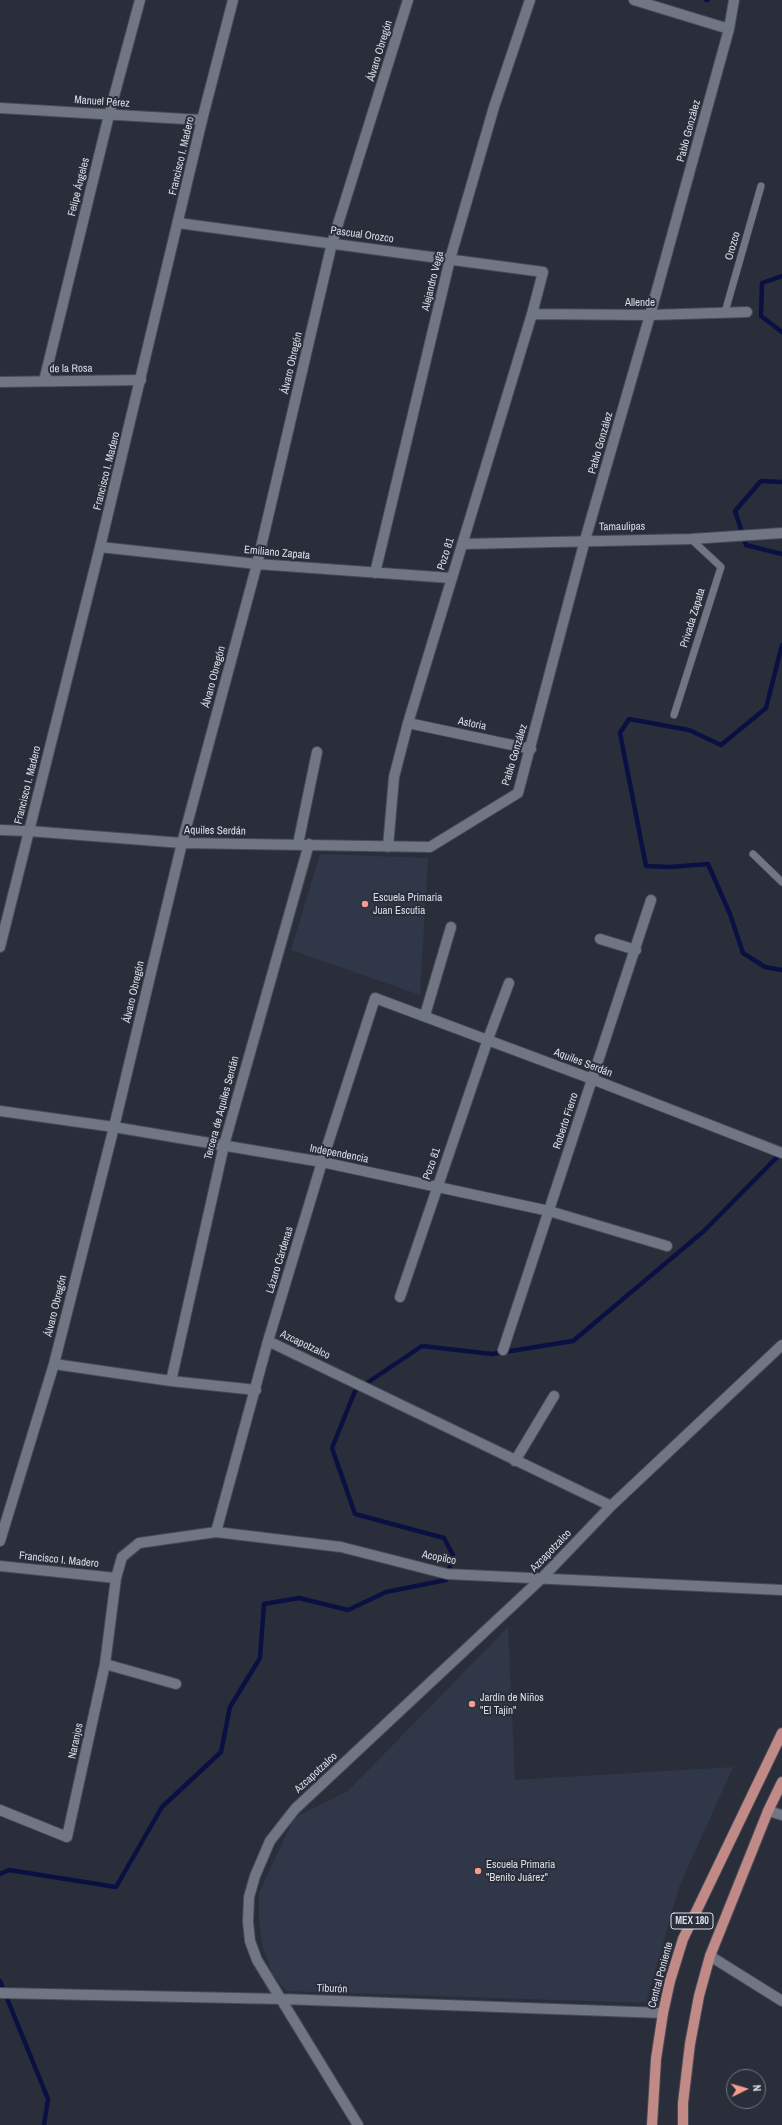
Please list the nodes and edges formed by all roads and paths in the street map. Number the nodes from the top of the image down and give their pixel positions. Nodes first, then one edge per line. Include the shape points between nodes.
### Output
1 (140, 0) edge
2 (233, 0) edge
3 (408, 0) edge
4 (530, 0) edge
5 (634, 0) edge
6 (734, 0) edge
7 (729, 29) junction
8 (0, 108) edge
9 (109, 115) junction
10 (202, 120) junction
11 (761, 186) dead end
12 (178, 223) junction
13 (332, 243) junction
14 (450, 259) junction
15 (543, 272) joint
16 (725, 312) junction
17 (747, 312) dead end
18 (532, 314) junction
19 (650, 315) junction
20 (142, 380) junction
21 (44, 381) junction
22 (0, 382) edge
23 (782, 534) edge
24 (691, 539) junction
25 (585, 540) junction
26 (463, 544) junction
27 (100, 547) junction
28 (257, 564) junction
29 (375, 573) junction
30 (451, 578) junction
31 (674, 715) dead end
32 (408, 723) junction
33 (531, 749) junction
34 (317, 752) dead end
35 (0, 830) edge
36 (29, 831) junction
37 (182, 843) junction
38 (298, 844) junction
39 (309, 844) junction
40 (388, 847) junction
41 (430, 847) joint
42 (753, 854) dead end
43 (782, 882) edge
44 (651, 900) dead end
45 (451, 927) dead end
46 (600, 939) dead end
47 (0, 947) edge
48 (636, 950) junction
49 (509, 983) dead end
50 (375, 998) joint
51 (425, 1015) junction
52 (488, 1039) junction
53 (592, 1079) junction
54 (0, 1112) edge
55 (114, 1127) junction
56 (224, 1145) junction
57 (778, 1152) edge
58 (322, 1162) junction
59 (437, 1186) junction
60 (549, 1211) junction
61 (667, 1246) dead end
62 (400, 1297) dead end
63 (268, 1341) junction
64 (782, 1345) edge
65 (503, 1350) dead end
66 (54, 1364) junction
67 (171, 1381) junction
68 (256, 1390) junction
69 (554, 1396) dead end
70 (515, 1461) junction
71 (611, 1506) junction
72 (216, 1532) junction
73 (0, 1541) edge
74 (0, 1566) edge
75 (116, 1578) junction
76 (542, 1578) junction
77 (782, 1590) edge
78 (106, 1664) junction
79 (176, 1684) dead end
80 (782, 1733) edge
81 (782, 1782) edge
82 (0, 1810) edge
83 (768, 1811) junction
84 (782, 1815) edge
85 (710, 1956) junction
86 (0, 1993) edge
87 (282, 1999) junction
88 (782, 2001) edge
89 (663, 2013) junction
90 (358, 2125) edge
91 (652, 2125) edge
92 (683, 2125) edge

1 - 9 street, Felipe Ángeles
2 - 10 street, Francisco I. Madero
3 - 13 street, Álvaro Obregón
4 - 14 street, Alejandro Vega via 494,107
5 - 7 street
6 - 7 street, Pablo González
7 - 19 street, Pablo González
8 - 9 street, Manuel Pérez
9 - 10 street, Manuel Pérez
9 - 21 street, Felipe Ángeles
10 - 12 street, Francisco I. Madero
11 - 16 lane, Orozco
12 - 13 street, Pascual Orozco
12 - 20 street, Francisco I. Madero
13 - 14 street, Pascual Orozco
13 - 28 street, Álvaro Obregón
14 - 15 street, Pascual Orozco
14 - 29 street, Alejandro Vega
15 - 18 street, Pozo 81
16 - 17 street, Allende
16 - 19 street, Allende
18 - 19 street, Allende
18 - 26 street, Pozo 81
19 - 25 street, Pablo González
20 - 21 street, de la Rosa
20 - 27 street, Francisco I. Madero
21 - 22 street, de la Rosa
23 - 24 street, Tamaulipas
24 - 25 street, Tamaulipas
24 - 31 lane, Privada Zapata via 721,567
25 - 26 street, Tamaulipas
25 - 33 street, Pablo González
26 - 30 street, Pozo 81
27 - 28 street, Emiliano Zapata
27 - 36 street, Francisco I. Madero
28 - 29 street, Emiliano Zapata
28 - 37 street, Álvaro Obregón
29 - 30 street, Emiliano Zapata
30 - 32 street, Pozo 81
32 - 33 street, Astoria
32 - 40 street, Pozo 81 via 394,777
33 - 41 street, Pablo González via 518,793
34 - 38 street
35 - 36 street, Aquiles Serdán
36 - 37 street, Aquiles Serdán
36 - 47 street, Francisco I. Madero
37 - 38 street, Aquiles Serdán
37 - 55 street, Álvaro Obregón
38 - 39 street, Aquiles Serdán
39 - 40 street, Aquiles Serdán
39 - 56 street, Tercera de Aquiles Serdán
40 - 41 street, Aquiles Serdán
42 - 43 lane
44 - 48 street, Roberto Fierro
45 - 51 street
46 - 48 street
48 - 53 street, Roberto Fierro
49 - 52 street, Pozo 81
50 - 51 street, Aquiles Serdán
50 - 58 street, Lázaro Cárdenas
51 - 52 street, Aquiles Serdán
52 - 53 street, Aquiles Serdán
52 - 59 street, Pozo 81
53 - 57 street, Aquiles Serdán
53 - 60 street, Roberto Fierro
54 - 55 street, Independencia
55 - 56 street, Independencia
55 - 66 street, Álvaro Obregón
56 - 58 street, Independencia
56 - 67 street, Tercera de Aquiles Serdán
58 - 59 street, Independencia
58 - 63 street, Lázaro Cárdenas
59 - 60 street, Independencia
59 - 62 street, Pozo 81
60 - 61 street, Independencia
60 - 65 street, Roberto Fierro
63 - 68 street, Lázaro Cárdenas
63 - 70 street, Azcapotzalco
64 - 71 street, Azcapotzalco
66 - 67 street
66 - 73 street, Álvaro Obregón
67 - 68 street
68 - 72 street, Lázaro Cárdenas
69 - 70 street
70 - 71 street, Azcapotzalco
71 - 76 street, Azcapotzalco
72 - 75 street, Acopilco via 139,1543 122,1557
72 - 76 street, Acopilco via 341,1547 447,1574
74 - 75 street, Francisco I. Madero
75 - 78 street, Naranjos
76 - 77 street, Acopilco
76 - 87 street, Azcapotzalco via 295,1809 270,1841 249,1897 248,1922 250,1942 257,1960
78 - 79 street
78 - 82 street, Naranjos via 68,1837
80 - 89 main road, Central Poniente / MEX 180 via 683,1939
81 - 83 main road, MEX 180
83 - 84 street
83 - 85 main road, MEX 180
85 - 88 street
85 - 92 main road, MEX 180 via 690,2044
86 - 87 street, Tiburón
87 - 89 street, Tiburón
87 - 90 street, Azcapotzalco
89 - 91 main road, Central Poniente / MEX 180 via 656,2059

